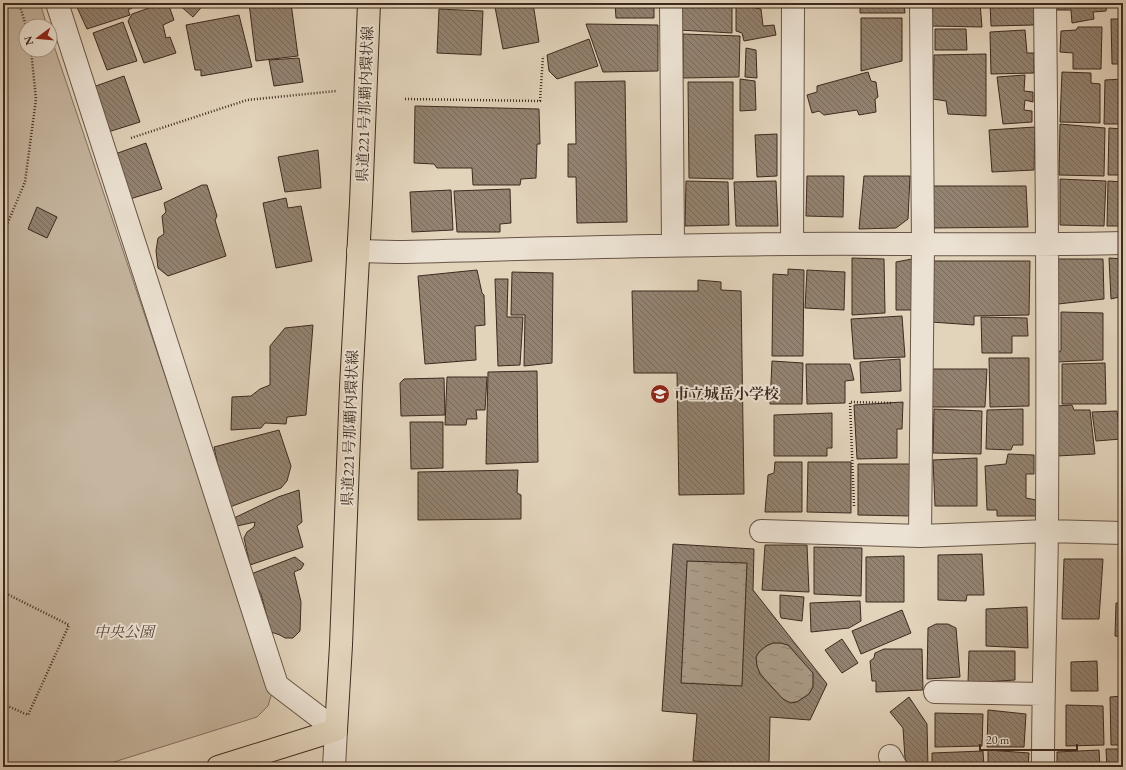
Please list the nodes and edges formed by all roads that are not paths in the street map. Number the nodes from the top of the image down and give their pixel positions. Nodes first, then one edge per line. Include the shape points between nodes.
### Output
1 (57, 3) edge
2 (369, 3) edge
3 (671, 3) edge
4 (792, 3) edge
5 (921, 3) edge
6 (1045, 3) edge
7 (1123, 243) edge
8 (792, 244) junction
9 (924, 244) junction
10 (673, 245) junction
11 (1047, 245) junction
12 (358, 251) junction
13 (761, 531) dead end
14 (1047, 531) junction
15 (1123, 533) edge
16 (920, 536) junction
17 (935, 692) dead end
18 (1043, 694) junction
19 (336, 730) junction
20 (218, 767) edge
21 (334, 767) edge
22 (1043, 767) edge

1 - 19 street via 277,685
2 - 12 main road, 県道221号那覇内環状線
3 - 10 street
4 - 8 street
5 - 9 street
6 - 11 street
7 - 11 street
8 - 9 street
8 - 10 street
9 - 11 street
9 - 16 street
10 - 12 street
11 - 14 street
12 - 19 main road, 県道221号那覇内環状線
13 - 16 street
14 - 15 street
14 - 16 street
14 - 18 street
17 - 18 street
18 - 22 street
19 - 20 main road
19 - 21 street

